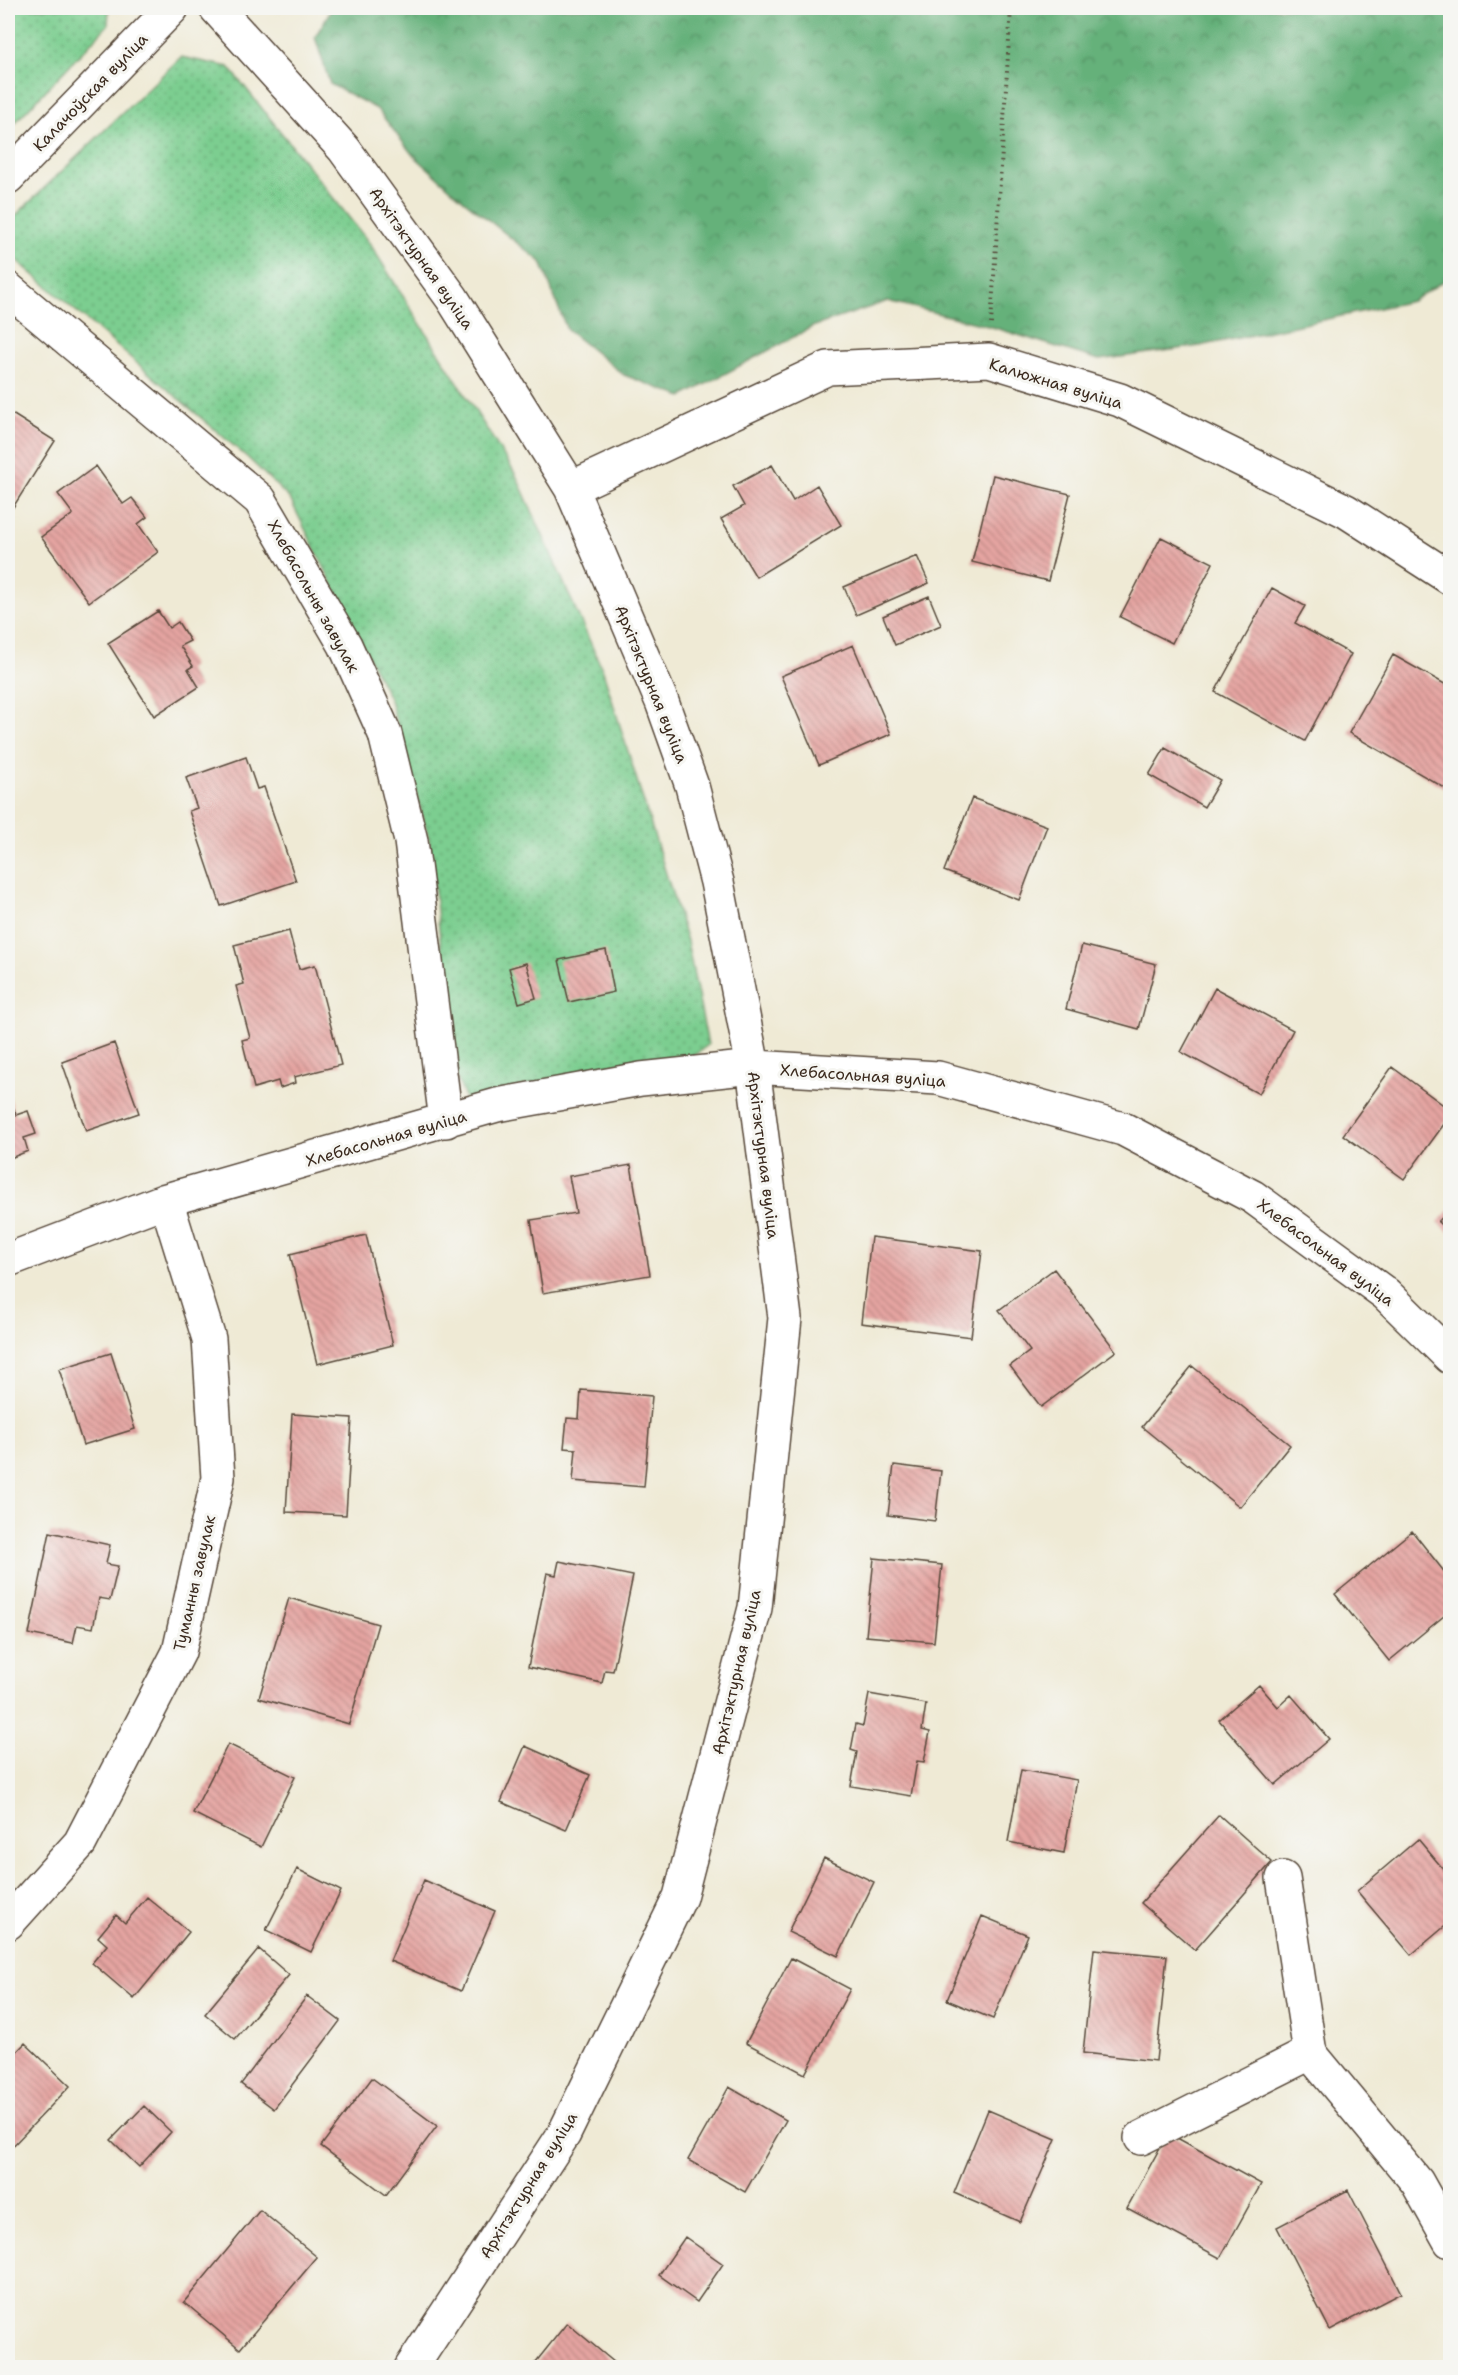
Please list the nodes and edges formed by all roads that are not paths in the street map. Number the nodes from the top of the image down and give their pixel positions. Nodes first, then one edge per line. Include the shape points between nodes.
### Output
1 (172, 8) edge
2 (216, 8) edge
3 (8, 177) edge
4 (8, 289) edge
5 (571, 488) junction
6 (1450, 578) edge
7 (753, 1067) junction
8 (446, 1121) junction
9 (166, 1200) junction
10 (8, 1260) edge
11 (1450, 1357) edge
12 (1283, 1878) dead end
13 (8, 1923) edge
14 (1310, 2053) junction
15 (1141, 2138) dead end
16 (1450, 2241) edge
17 (411, 2367) edge

1 - 3 street, Калачоўская вуліца
2 - 5 street, Архітэктурная вуліца via 344,149 452,298
4 - 8 street, Хлебасольны завулак via 260,500 345,645 385,734 411,841
5 - 6 street, Калюжная вуліца via 828,368 988,360 1120,400 1346,511
5 - 7 street, Архітэктурная вуліца via 662,702 692,786 717,882
7 - 8 street, Хлебасольная вуліца via 630,1081 497,1105
7 - 11 street, Хлебасольная вуліца via 938,1078 1124,1129 1252,1197 1386,1294
7 - 17 street, Архітэктурная вуліца via 785,1318 755,1608 680,1898 564,2134
8 - 9 street, Хлебасольная вуліца
9 - 10 street, Хлебасольная вуліца
9 - 13 street, Туманны завулак via 209,1339 218,1478 179,1652 80,1843
12 - 14 street
14 - 15 street
14 - 16 street via 1417,2182

